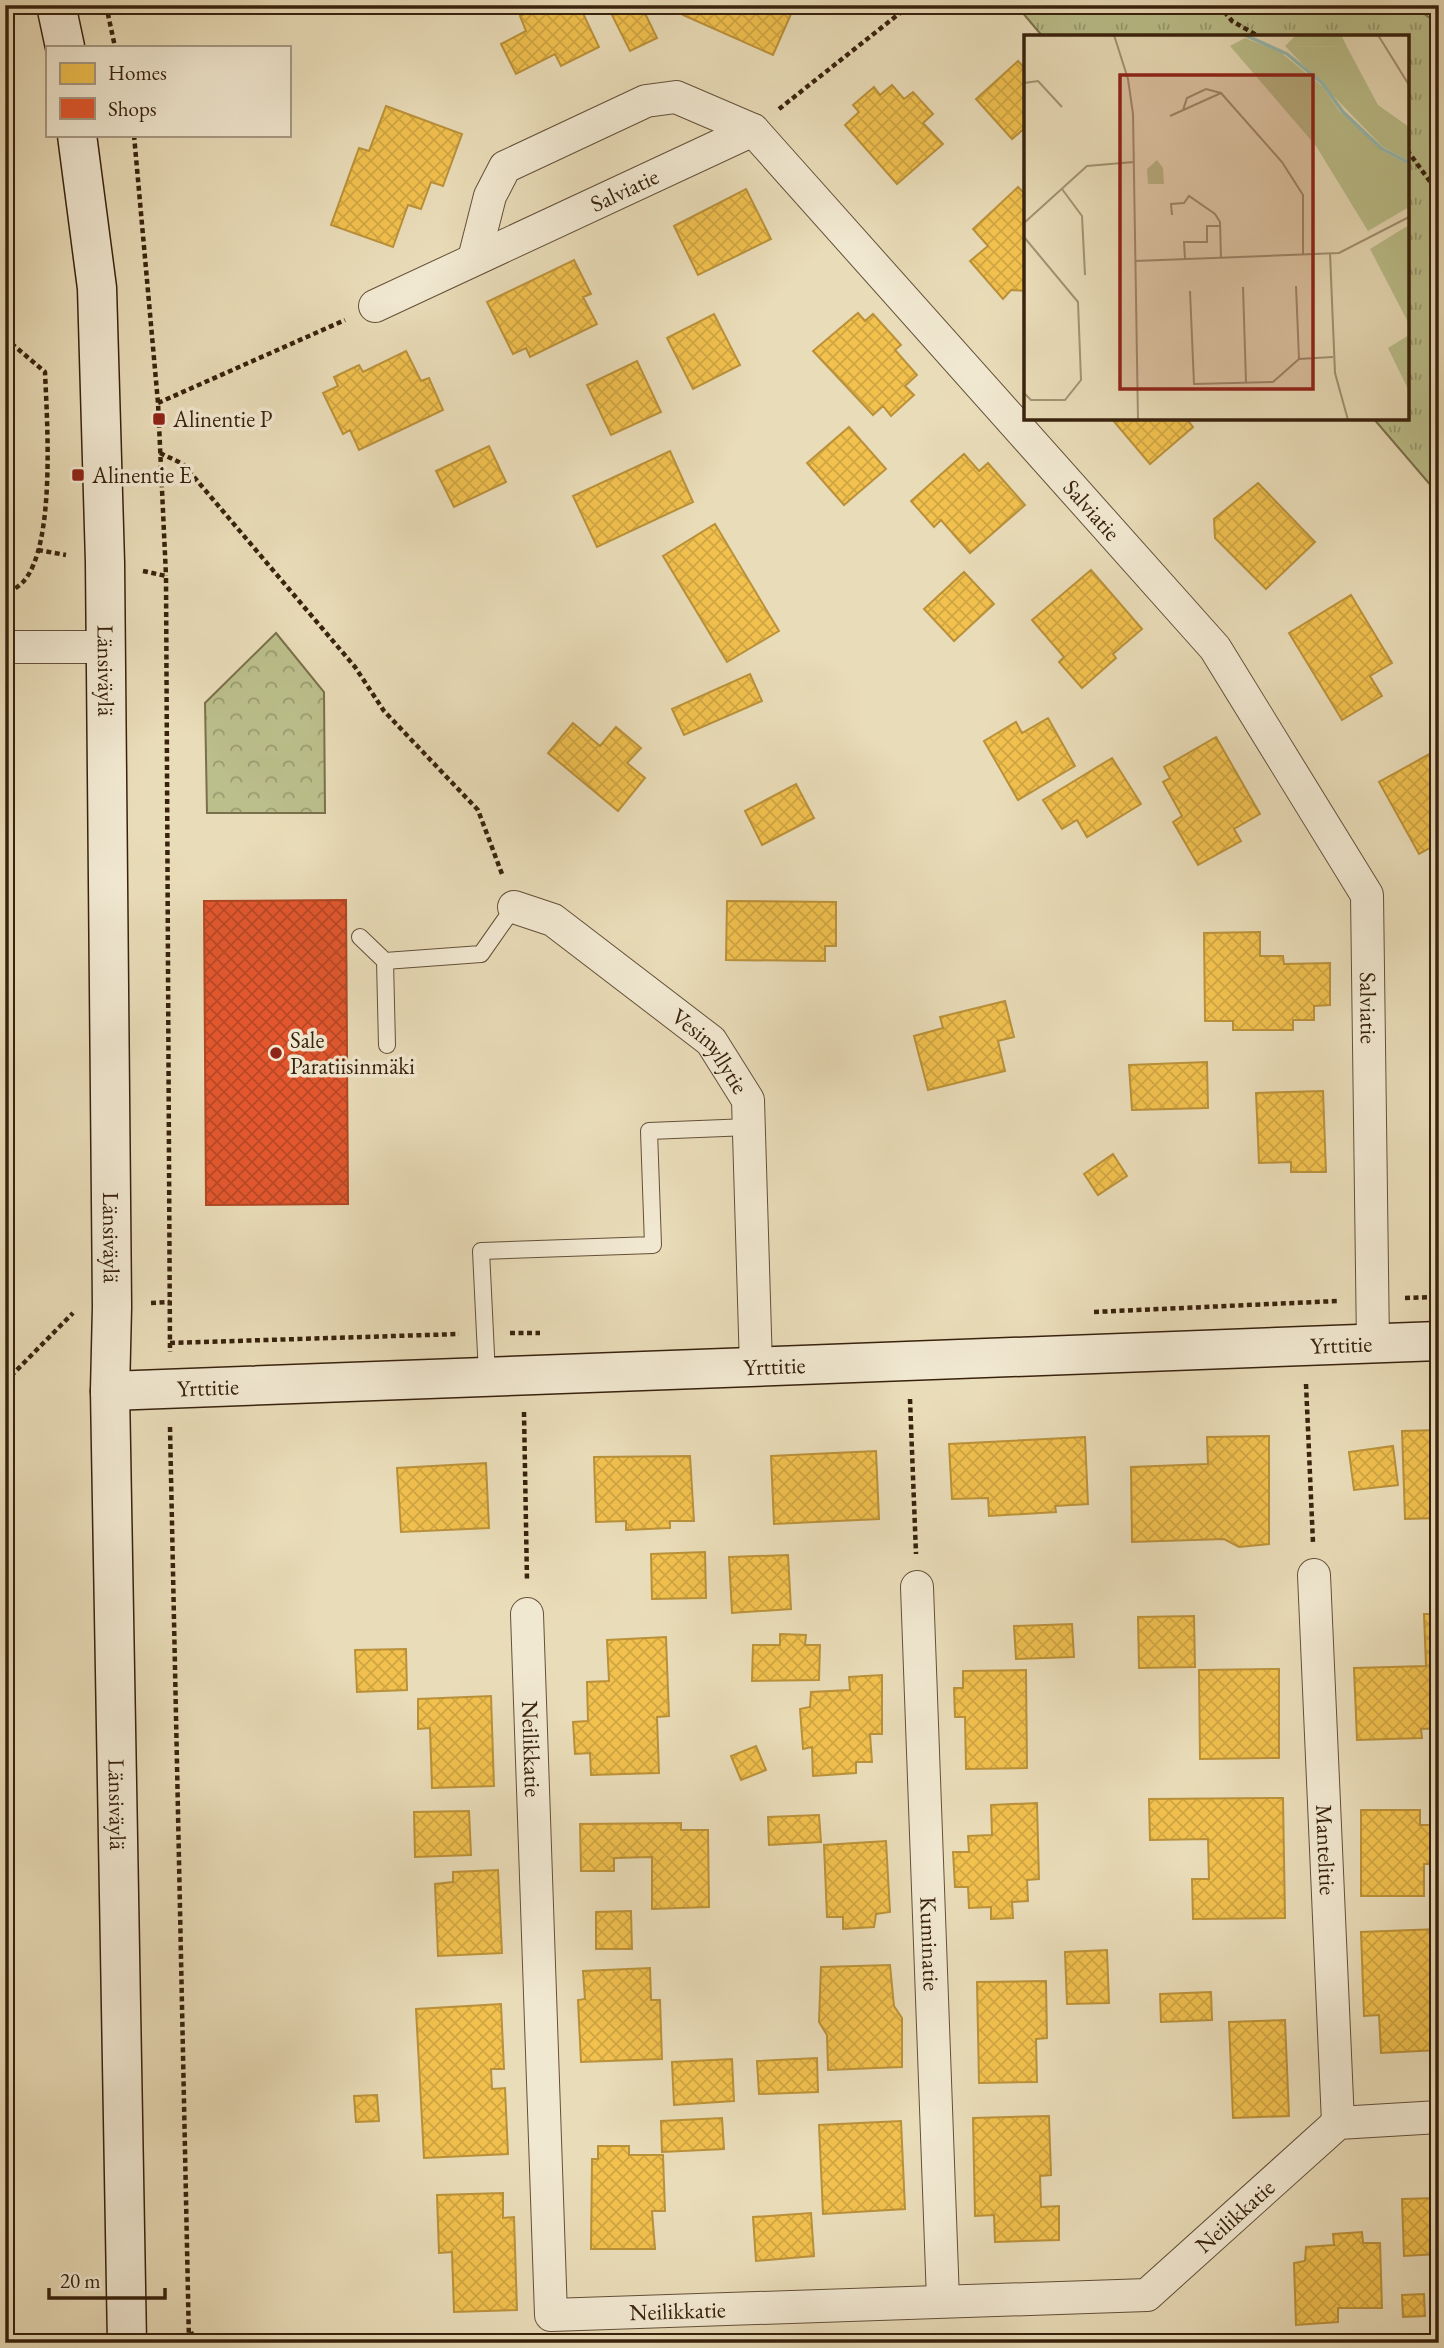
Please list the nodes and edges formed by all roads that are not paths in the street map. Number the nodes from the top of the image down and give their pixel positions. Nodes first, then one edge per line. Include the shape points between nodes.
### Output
1 (56, 5) edge
2 (65, 46) edge
3 (753, 130) junction
4 (77, 136) edge
5 (474, 259) junction
6 (375, 306) road end
7 (5, 647) edge
8 (105, 647) junction
9 (514, 907) joint
10 (360, 937) dead end
11 (385, 961) junction
12 (387, 1045) dead end
13 (749, 1127) junction
14 (1439, 1341) edge
15 (1373, 1345) junction
16 (756, 1367) junction
17 (505, 1375) junction
18 (110, 1391) junction
19 (1314, 1575) road end
20 (918, 1587) road end
21 (527, 1614) road end
22 (1439, 2117) edge
23 (1338, 2123) junction
24 (943, 2300) junction
25 (127, 2343) edge

1 - 2 main road
3 - 5 street, Salviatie
3 - 5 street via 676,97 646,101 505,167 490,196
3 - 15 street, Salviatie via 1215,648 1367,895
4 - 8 main road, Länsiväylä via 97,288
5 - 6 street, Salviatie
7 - 8 street
8 - 18 main road, Länsiväylä
9 - 11 lane via 481,954
9 - 13 street, Vesimyllytie via 553,920 711,1041 748,1100
10 - 11 lane
11 - 12 lane
13 - 16 street, Vesimyllytie
13 - 17 lane via 649,1131 653,1245 481,1251 485,1334
14 - 15 main road, Yrttitie
15 - 16 main road, Yrttitie
16 - 17 main road, Yrttitie
17 - 18 main road, Yrttitie
18 - 25 main road, Länsiväylä
19 - 23 street, Mantelitie
20 - 24 street, Kuminatie
21 - 24 street, Neilikkatie via 551,2315
22 - 23 street
23 - 24 street, Neilikkatie via 1147,2295

